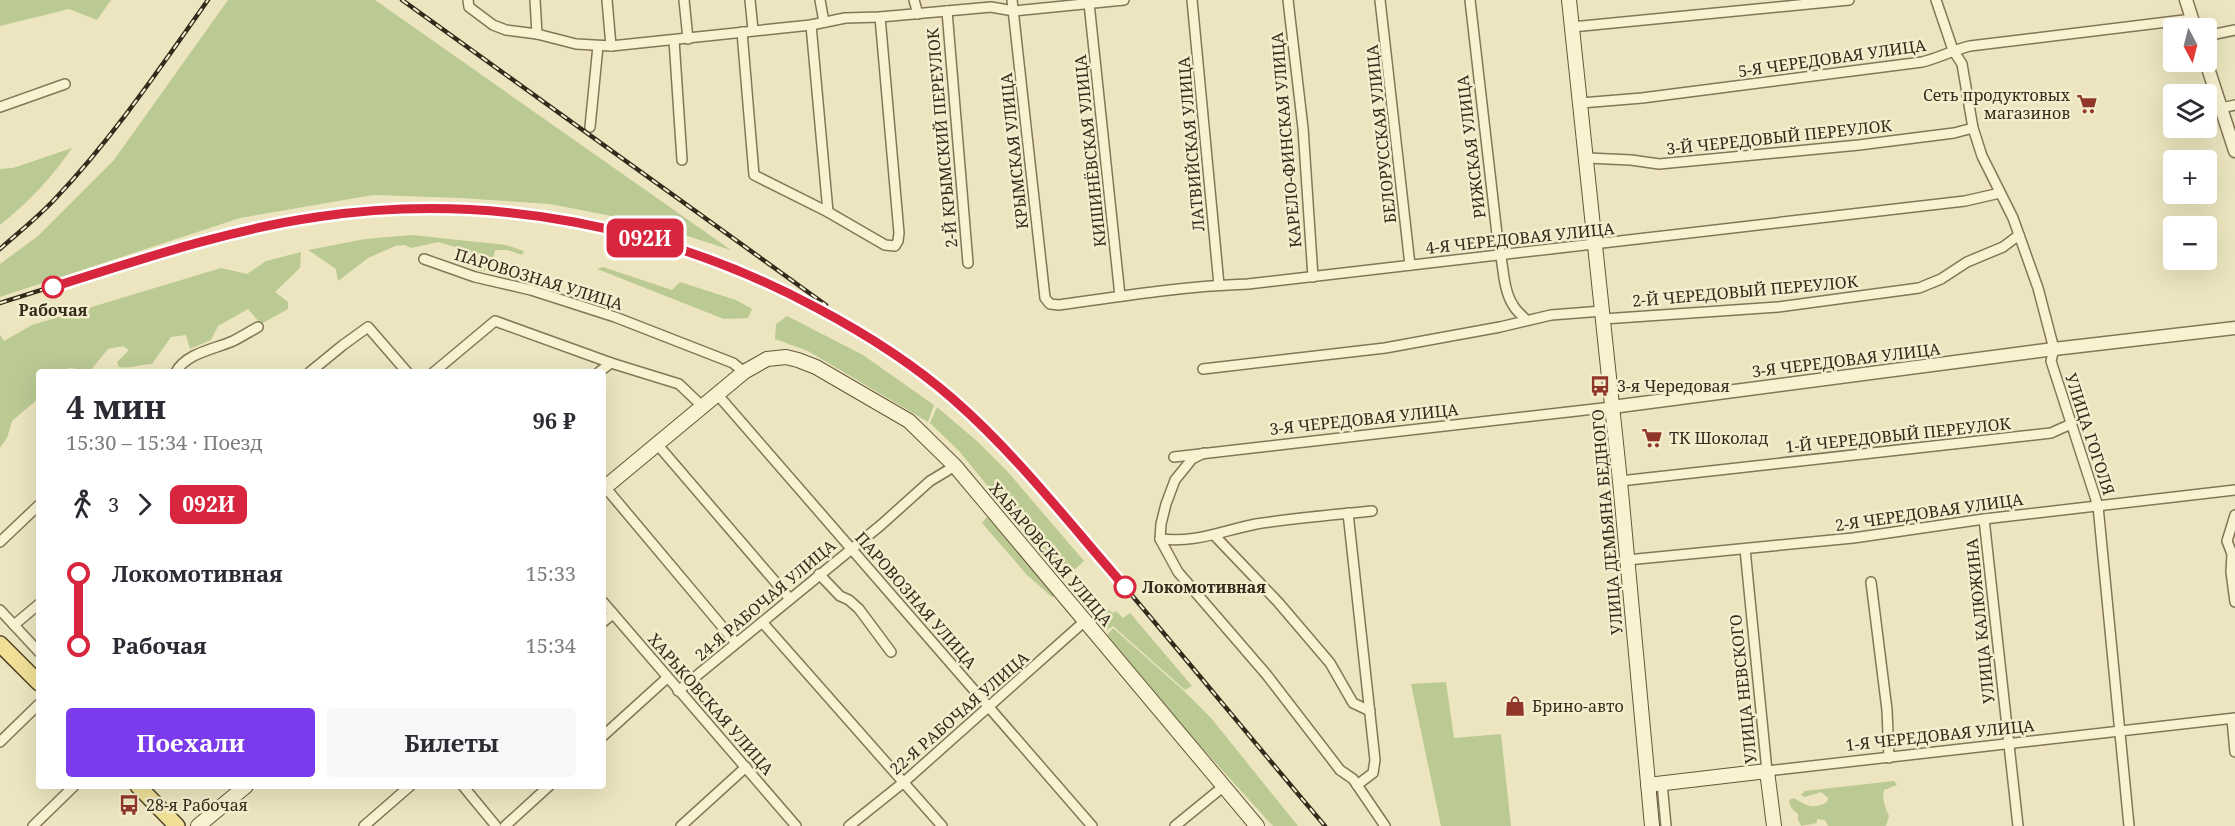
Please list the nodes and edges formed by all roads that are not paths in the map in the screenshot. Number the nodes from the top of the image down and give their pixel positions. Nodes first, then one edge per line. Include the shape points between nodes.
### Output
1 (535, 0) edge
2 (607, 0) edge
3 (684, 0) edge
4 (750, 0) edge
5 (820, 0) edge
6 (914, 0) edge
7 (1012, 0) edge
8 (1124, 0) edge
9 (1192, 0) edge
10 (1288, 0) edge
11 (1380, 0) edge
12 (1470, 0) edge
13 (1569, 0) edge
14 (1849, 0) edge
15 (1936, 0) edge
16 (2186, 0) edge
17 (468, 3) edge
18 (1089, 3) junction
19 (947, 11) junction
20 (1014, 11) junction
21 (918, 14) junction
22 (880, 17) junction
23 (2192, 18) edge
24 (824, 22) junction
25 (811, 25) junction
26 (1572, 27) junction
27 (2163, 27) edge
28 (753, 30) junction
29 (2235, 30) edge
30 (742, 32) junction
31 (537, 34) junction
32 (2217, 34) edge
33 (688, 39) junction
34 (674, 40) junction
35 (598, 46) junction
36 (611, 46) junction
37 (1953, 50) junction
38 (2209, 72) edge
39 (65, 84) dead end
40 (1581, 103) junction
41 (2235, 105) edge
42 (0, 107) edge
43 (2221, 108) junction
44 (590, 127) dead end
45 (1973, 128) junction
46 (2235, 151) edge
47 (1587, 158) junction
48 (682, 160) dead end
49 (2000, 193) junction
50 (828, 212) junction
51 (2019, 235) junction
52 (1596, 244) junction
53 (1501, 254) junction
54 (424, 259) dead end
55 (968, 263) dead end
56 (1410, 265) junction
57 (1312, 277) junction
58 (1219, 285) junction
59 (1120, 296) junction
60 (1045, 298) joint
61 (1603, 315) junction
62 (1526, 320) junction
63 (258, 327) dead end
64 (2235, 328) edge
65 (2054, 350) junction
66 (611, 363) junction
67 (178, 369) edge
68 (314, 369) edge
69 (404, 369) edge
70 (438, 369) edge
71 (603, 369) edge
72 (1203, 369) dead end
73 (744, 372) junction
74 (717, 393) junction
75 (702, 406) junction
76 (1612, 407) junction
77 (2071, 424) junction
78 (657, 444) junction
79 (1204, 453) junction
80 (1174, 457) dead end
81 (955, 466) junction
82 (1620, 481) junction
83 (606, 486) edge
84 (606, 490) edge
85 (2235, 490) edge
86 (2098, 507) junction
87 (36, 508) edge
88 (1372, 511) dead end
89 (1348, 513) junction
90 (2235, 515) edge
91 (1984, 519) junction
92 (1214, 535) junction
93 (1160, 539) junction
94 (0, 542) edge
95 (852, 548) junction
96 (1745, 549) junction
97 (1627, 560) junction
98 (819, 574) junction
99 (1871, 582) dead end
100 (790, 599) junction
101 (2235, 603) edge
102 (606, 606) edge
103 (36, 607) edge
104 (0, 610) edge
105 (613, 614) junction
106 (606, 620) edge
107 (1086, 620) junction
108 (762, 622) junction
109 (14, 625) junction
110 (736, 643) junction
111 (0, 644) edge
112 (36, 649) edge
113 (891, 652) dead end
114 (36, 675) edge
115 (667, 678) junction
116 (678, 691) junction
117 (988, 706) junction
118 (36, 707) edge
119 (1370, 711) junction
120 (2234, 718) edge
121 (2121, 731) junction
122 (606, 733) edge
123 (0, 742) edge
124 (2008, 744) junction
125 (2235, 752) edge
126 (1889, 758) junction
127 (746, 767) junction
128 (1767, 771) junction
129 (904, 782) junction
130 (1655, 784) junction
131 (1357, 785) junction
132 (1224, 786) junction
133 (71, 789) edge
134 (141, 789) edge
135 (242, 789) edge
136 (407, 789) edge
137 (465, 789) edge
138 (546, 789) edge
139 (33, 826) edge
140 (177, 826) edge
141 (198, 826) edge
142 (364, 826) edge
143 (496, 826) edge
144 (505, 826) edge
145 (681, 826) edge
146 (796, 826) edge
147 (849, 826) edge
148 (942, 826) edge
149 (1092, 826) edge
150 (1175, 826) edge
151 (1257, 826) edge
152 (1385, 826) edge
153 (1652, 826) edge
154 (1666, 826) edge
155 (1774, 826) edge
156 (2018, 826) edge
157 (2129, 826) edge

1 - 31 street
2 - 36 street
3 - 33 street
4 - 28 street
5 - 24 street
6 - 21 street, 2-Й КРЫМСКИЙ ПЕРЕУЛОК
7 - 20 street, КРЫМСКАЯ УЛИЦА
8 - 18 street
9 - 58 street, ЛАТВИЙСКАЯ УЛИЦА
10 - 57 street, КАРЕЛО-ФИНСКАЯ УЛИЦА via 1303,128
11 - 56 street, БЕЛОРУССКАЯ УЛИЦА
12 - 53 street, РИЖСКАЯ УЛИЦА
13 - 26 main road, УЛИЦА ДЕМЬЯНА БЕДНОГО
14 - 26 street
15 - 37 street, УЛИЦА ГОГОЛЯ
16 - 23 street
17 - 31 street via 493,25
18 - 20 street
18 - 59 street, КИШИНЁВСКАЯ УЛИЦА
19 - 20 street via 991,7
19 - 21 street
19 - 55 street, 2-Й КРЫМСКИЙ ПЕРЕУЛОК
20 - 60 street, КРЫМСКАЯ УЛИЦА
21 - 22 street
22 - 24 street
22 - 50 street via 898,241 895,246 885,245
24 - 25 street
25 - 28 street
25 - 50 street
26 - 40 main road, УЛИЦА ДЕМЬЯНА БЕДНОГО
27 - 37 street, 5-Я ЧЕРЕДОВАЯ УЛИЦА
28 - 30 street
29 - 32 street
30 - 33 street
30 - 50 street via 754,175
31 - 35 street
33 - 34 street
34 - 36 street
34 - 48 street
35 - 36 street
35 - 44 street
37 - 40 street, 5-Я ЧЕРЕДОВАЯ УЛИЦА via 1922,62
37 - 45 street, УЛИЦА ГОГОЛЯ via 1962,64
38 - 43 street
39 - 42 street
40 - 47 main road, УЛИЦА ДЕМЬЯНА БЕДНОГО
41 - 43 street
43 - 46 street
45 - 47 street, 3-Й ЧЕРЕДОВЫЙ ПЕРЕУЛОК via 1858,145 1659,164
45 - 49 street, УЛИЦА ГОГОЛЯ
47 - 52 main road, УЛИЦА ДЕМЬЯНА БЕДНОГО
49 - 51 street, УЛИЦА ГОГОЛЯ
49 - 52 street, 4-Я ЧЕРЕДОВАЯ УЛИЦА via 1965,201
51 - 61 street, 2-Й ЧЕРЕДОВЫЙ ПЕРЕУЛОК via 2003,247 1919,288 1778,307
51 - 65 street, УЛИЦА ГОГОЛЯ via 2048,319
52 - 53 street, 4-Я ЧЕРЕДОВАЯ УЛИЦА
52 - 61 main road, УЛИЦА ДЕМЬЯНА БЕДНОГО
53 - 56 street, 4-Я ЧЕРЕДОВАЯ УЛИЦА
53 - 62 street, РИЖСКАЯ УЛИЦА via 1507,292
54 - 73 street, ПАРОВОЗНАЯ УЛИЦА via 615,317 733,363
56 - 57 street, 4-Я ЧЕРЕДОВАЯ УЛИЦА
57 - 58 street, 4-Я ЧЕРЕДОВАЯ УЛИЦА
58 - 59 street, 4-Я ЧЕРЕДОВАЯ УЛИЦА
59 - 60 street, 4-Я ЧЕРЕДОВАЯ УЛИЦА via 1059,305 1050,304
61 - 62 street, 2-Й ЧЕРЕДОВЫЙ ПЕРЕУЛОК via 1551,315
61 - 76 main road, УЛИЦА ДЕМЬЯНА БЕДНОГО
62 - 72 street, 2-Й ЧЕРЕДОВЫЙ ПЕРЕУЛОК via 1385,348
63 - 67 street via 190,358
64 - 65 street, 3-Я ЧЕРЕДОВАЯ УЛИЦА
65 - 76 street, 3-Я ЧЕРЕДОВАЯ УЛИЦА
65 - 77 street, УЛИЦА ГОГОЛЯ via 2051,361
66 - 70 street via 495,321
66 - 71 street
66 - 75 street via 679,384
68 - 69 street via 368,327
73 - 74 main road
73 - 81 main road, ХАБАРОВСКАЯ УЛИЦА via 778,357 816,368 909,421
74 - 75 main road
74 - 95 street, ПАРОВОЗНАЯ УЛИЦА
75 - 78 main road
76 - 79 street, 3-Я ЧЕРЕДОВАЯ УЛИЦА
76 - 82 main road, УЛИЦА ДЕМЬЯНА БЕДНОГО
77 - 82 street, 1-Й ЧЕРЕДОВЫЙ ПЕРЕУЛОК via 2051,433
77 - 86 street, УЛИЦА ГОГОЛЯ
78 - 83 main road
78 - 100 street
79 - 80 street, 3-Я ЧЕРЕДОВАЯ УЛИЦА
79 - 93 street via 1192,459 1175,480
81 - 95 street, 24-Я РАБОЧАЯ УЛИЦА via 930,480
81 - 107 main road, ХАБАРОВСКАЯ УЛИЦА
82 - 97 main road, УЛИЦА ДЕМЬЯНА БЕДНОГО
84 - 110 street
85 - 86 street, 2-Я ЧЕРЕДОВАЯ УЛИЦА
86 - 91 street, 2-Я ЧЕРЕДОВАЯ УЛИЦА
86 - 121 street, УЛИЦА ГОГОЛЯ
87 - 94 street
88 - 89 street
89 - 92 street via 1229,529
89 - 119 street
90 - 101 street via 2227,541 2232,554
91 - 96 street, 2-Я ЧЕРЕДОВАЯ УЛИЦА
91 - 124 street, УЛИЦА КАЛЮЖИНА
92 - 93 street via 1180,541
92 - 119 street via 1330,663 1353,703
93 - 131 street via 1178,572 1266,674 1340,770
95 - 98 street, 24-Я РАБОЧАЯ УЛИЦА
95 - 117 street, ПАРОВОЗНАЯ УЛИЦА
96 - 97 street, 2-Я ЧЕРЕДОВАЯ УЛИЦА
96 - 128 street, УЛИЦА НЕВСКОГО
97 - 130 main road, УЛИЦА ДЕМЬЯНА БЕДНОГО
98 - 100 street, 24-Я РАБОЧАЯ УЛИЦА
98 - 113 street via 859,609
99 - 126 street
100 - 108 street, 24-Я РАБОЧАЯ УЛИЦА
102 - 105 street, ХАРЬКОВСКАЯ УЛИЦА
103 - 109 street
104 - 109 street
105 - 106 street
105 - 115 street, ХАРЬКОВСКАЯ УЛИЦА
107 - 117 street, 22-Я РАБОЧАЯ УЛИЦА
107 - 132 main road, ХАБАРОВСКАЯ УЛИЦА
108 - 110 street, 24-Я РАБОЧАЯ УЛИЦА
108 - 129 street
109 - 112 street
110 - 116 street, 24-Я РАБОЧАЯ УЛИЦА
111 - 114 main road
115 - 116 street, ХАРЬКОВСКАЯ УЛИЦА
115 - 122 street
116 - 127 street, ХАРЬКОВСКАЯ УЛИЦА
117 - 129 street, 22-Я РАБОЧАЯ УЛИЦА
117 - 149 street, ПАРОВОЗНАЯ УЛИЦА
118 - 123 street
119 - 131 street via 1373,773
120 - 121 street, 1-Я ЧЕРЕДОВАЯ УЛИЦА
120 - 125 street
121 - 124 street, 1-Я ЧЕРЕДОВАЯ УЛИЦА
121 - 157 street, УЛИЦА ГОГОЛЯ
124 - 126 street, 1-Я ЧЕРЕДОВАЯ УЛИЦА
124 - 156 street, УЛИЦА КАЛЮЖИНА
126 - 128 street, 1-Я ЧЕРЕДОВАЯ УЛИЦА
127 - 145 street
127 - 146 street, ХАРЬКОВСКАЯ УЛИЦА
128 - 130 main road, 1-Я ЧЕРЕДОВАЯ УЛИЦА
128 - 155 main road, УЛИЦА НЕВСКОГО
129 - 147 street, 22-Я РАБОЧАЯ УЛИЦА
129 - 148 street
130 - 153 main road, УЛИЦА ДЕМЬЯНА БЕДНОГО
130 - 154 street, УЛИЦА ДЕМЬЯНА БЕДНОГО
131 - 152 street
132 - 150 street
132 - 151 main road, ХАБАРОВСКАЯ УЛИЦА
133 - 139 street
134 - 140 main road
135 - 141 main road
136 - 142 street
137 - 143 street
138 - 144 street

